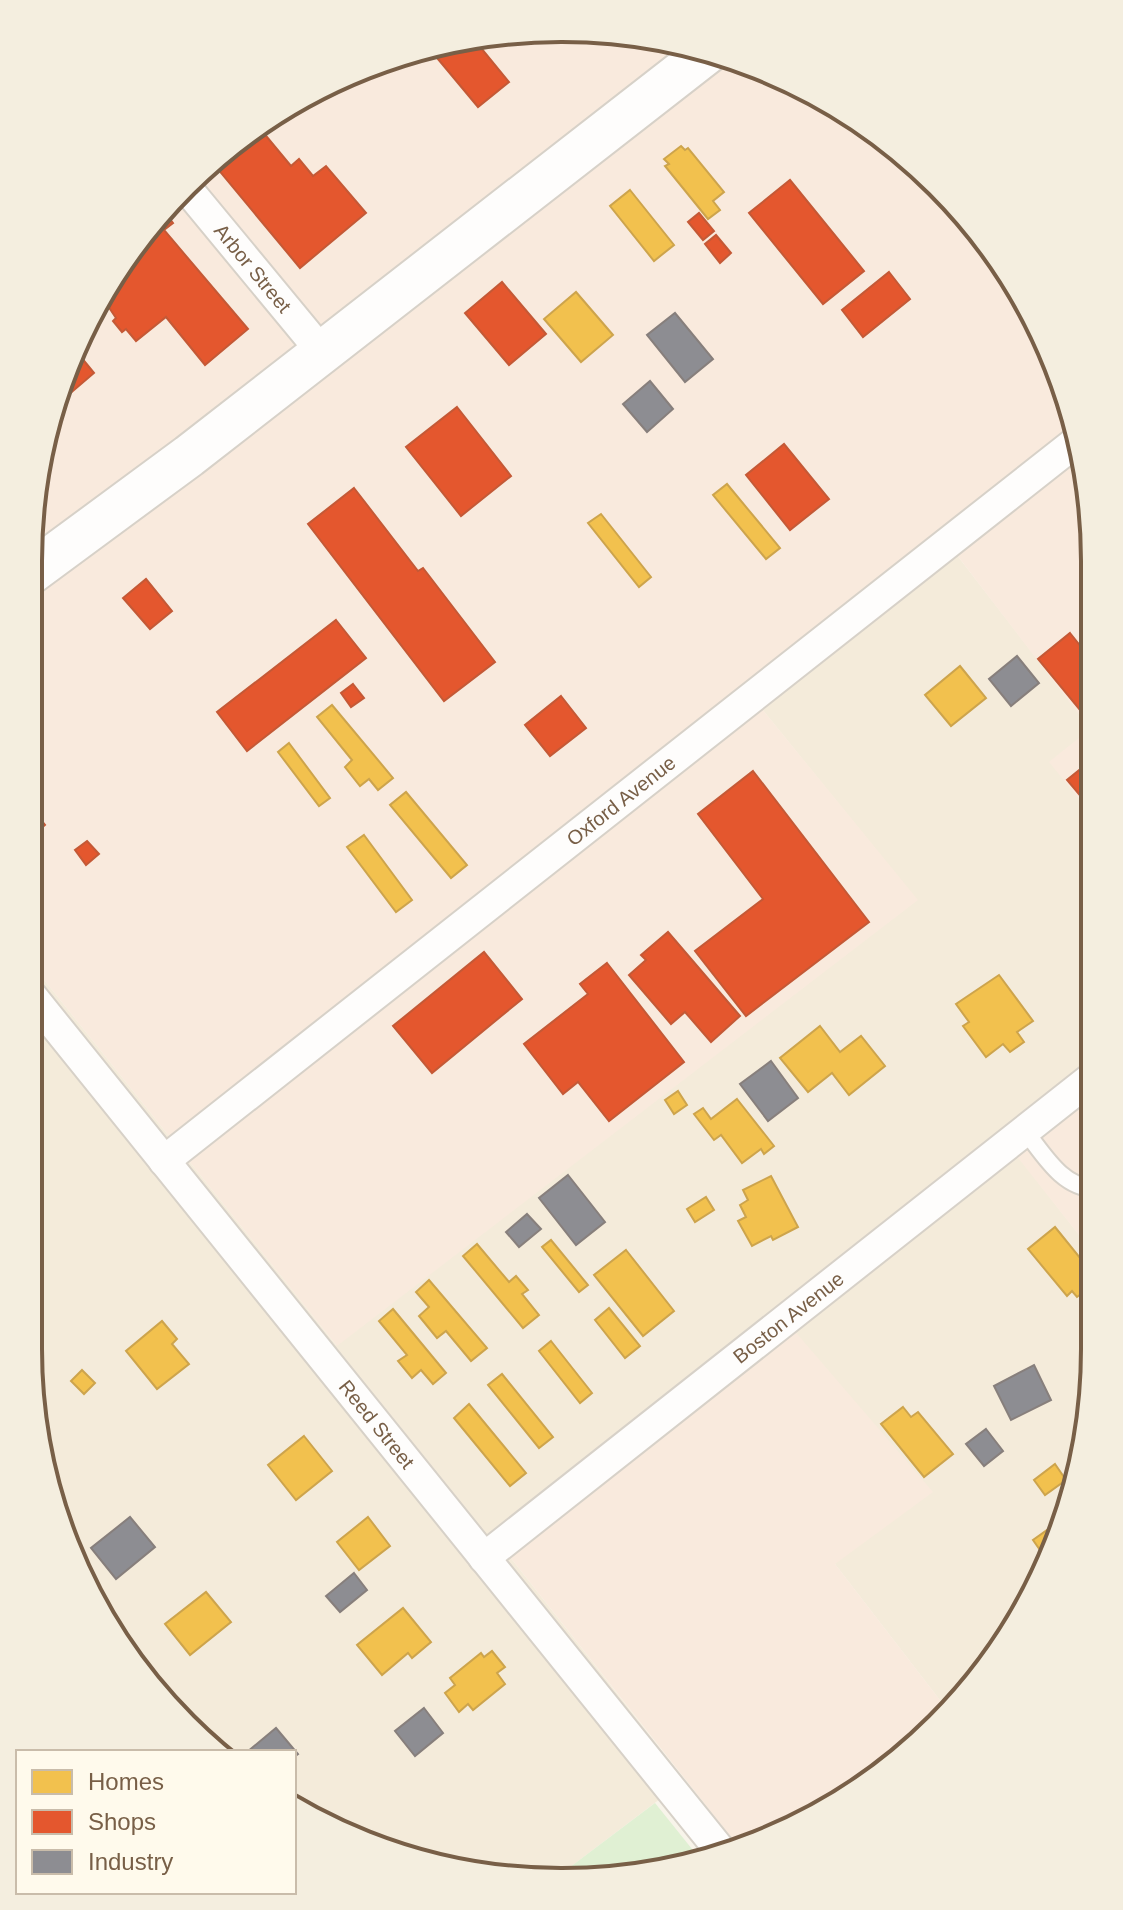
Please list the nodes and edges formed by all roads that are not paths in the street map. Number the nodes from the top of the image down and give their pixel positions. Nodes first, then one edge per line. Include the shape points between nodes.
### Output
1 (697, 60) edge
2 (193, 195) edge
3 (322, 352) junction
4 (1068, 448) edge
5 (42, 564) edge
6 (42, 1009) edge
7 (1081, 1086) edge
8 (1025, 1131) junction
9 (164, 1161) junction
10 (1081, 1187) edge
11 (484, 1558) junction
12 (715, 1844) edge

1 - 3 main road
2 - 3 street, Arbor Street
3 - 5 main road
4 - 9 street, Oxford Avenue
6 - 9 street, Reed Street
7 - 8 street, Boston Avenue
8 - 10 lane via 1067,1180
8 - 11 street, Boston Avenue
9 - 11 street, Reed Street
11 - 12 street, Reed Street

